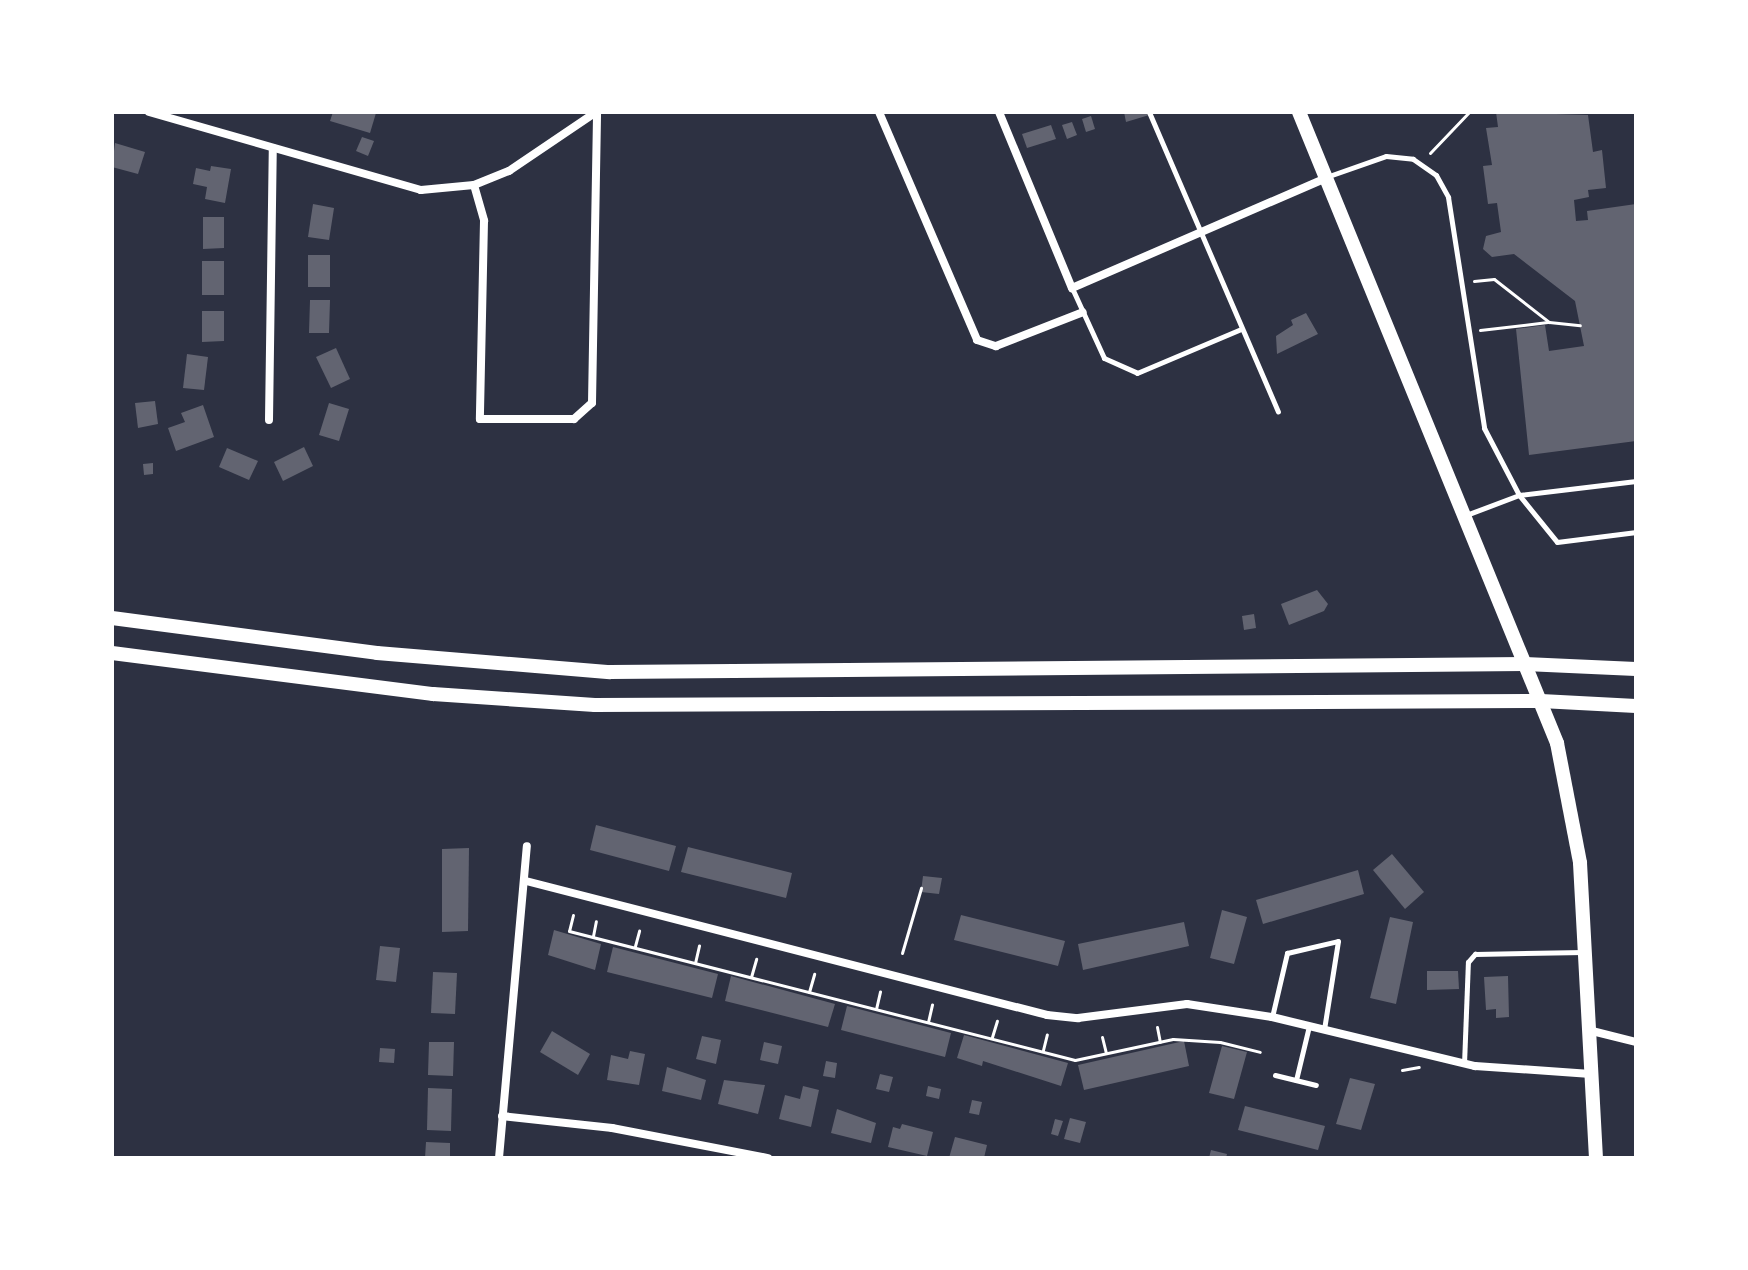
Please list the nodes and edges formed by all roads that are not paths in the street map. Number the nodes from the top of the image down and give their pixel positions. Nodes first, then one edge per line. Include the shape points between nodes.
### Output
1 (149, 112) edge
2 (597, 112) edge
3 (879, 112) edge
4 (999, 112) edge
5 (1149, 112) edge
6 (1299, 112) edge
7 (273, 148) junction
8 (1329, 176) junction
9 (474, 185) junction
10 (1200, 235) junction
11 (1072, 288) junction
12 (1083, 312) junction
13 (1241, 329) junction
14 (1278, 411) dead end
15 (269, 420) dead end
16 (1636, 481) edge
17 (1519, 495) junction
18 (1465, 515) junction
19 (1636, 532) edge
20 (112, 618) edge
21 (112, 653) edge
22 (1525, 664) junction
23 (1636, 669) edge
24 (1541, 701) junction
25 (1636, 706) edge
26 (527, 846) dead end
27 (526, 881) junction
28 (1585, 952) junction
29 (1272, 1017) junction
30 (1309, 1026) junction
31 (1324, 1030) junction
32 (1588, 1030) junction
33 (1636, 1042) edge
34 (1464, 1064) junction
35 (1591, 1074) junction
36 (1275, 1075) dead end
37 (1296, 1080) junction
38 (1316, 1085) dead end
39 (502, 1116) junction
40 (751, 1156) edge
41 (499, 1158) edge
42 (768, 1158) edge
43 (1596, 1158) edge

1 - 7 street
2 - 9 street via 509,171
2 - 9 street via 592,403 574,419 480,419 484,221
3 - 12 street via 977,340 996,346
4 - 11 street
5 - 10 lane
6 - 8 main road
7 - 9 street via 421,190
7 - 15 street
8 - 10 street
8 - 17 lane via 1386,156 1413,159 1436,175 1448,197 1484,428
8 - 18 main road
10 - 11 street
10 - 13 lane
11 - 12 lane
12 - 13 lane via 1104,358 1137,373
13 - 14 lane
16 - 17 lane
17 - 18 lane
17 - 19 lane via 1557,542
18 - 22 main road
20 - 22 main road via 377,653 610,672
21 - 24 main road via 433,694 595,705
22 - 23 main road
22 - 24 main road
24 - 25 main road
24 - 28 main road via 1573,812
26 - 27 street
27 - 29 street via 1047,1015 1078,1018 1187,1004
27 - 39 street
28 - 32 main road
28 - 34 lane via 1475,954 1468,962
29 - 30 street
29 - 31 lane via 1287,953 1338,941
30 - 31 street
30 - 37 lane
31 - 34 street
32 - 33 street
32 - 35 main road
34 - 35 street via 1540,1074
35 - 43 main road
36 - 37 lane
37 - 38 lane
39 - 40 street via 612,1128
39 - 41 street
40 - 42 street

